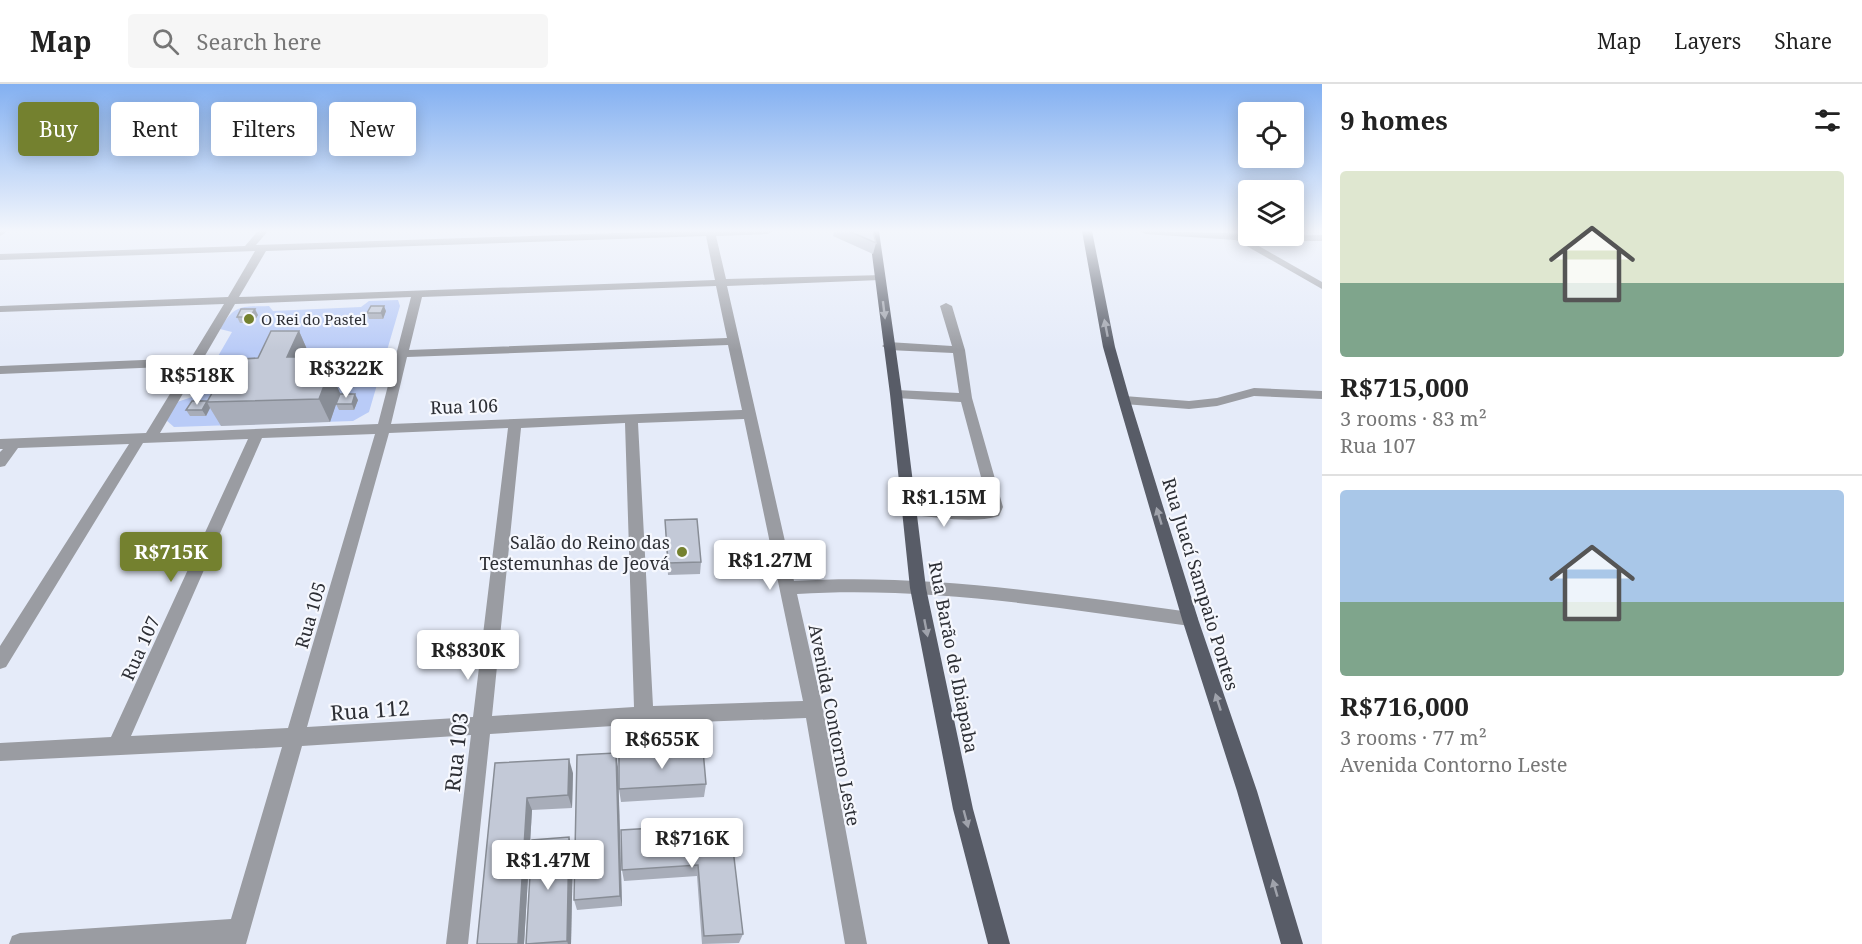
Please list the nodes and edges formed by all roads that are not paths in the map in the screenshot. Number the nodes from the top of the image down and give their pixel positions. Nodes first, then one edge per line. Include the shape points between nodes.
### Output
1 (249, 271) edge
2 (718, 271) edge
3 (879, 271) edge
4 (1095, 271) edge
5 (1297, 271) edge
6 (880, 277) junction
7 (1307, 277) junction
8 (721, 283) junction
9 (1322, 286) edge
10 (417, 295) junction
11 (1322, 299) edge
12 (231, 300) junction
13 (946, 306) dead end
14 (0, 309) edge
15 (734, 341) junction
16 (888, 346) junction
17 (959, 350) junction
18 (401, 354) junction
19 (195, 362) junction
20 (0, 370) edge
21 (896, 394) junction
22 (1322, 395) edge
23 (966, 398) junction
24 (1124, 400) junction
25 (749, 414) junction
26 (631, 418) junction
27 (515, 422) junction
28 (384, 427) junction
29 (257, 435) junction
30 (144, 439) junction
31 (7, 444) edge
32 (0, 462) edge
33 (910, 509) junction
34 (787, 588) junction
35 (918, 588) junction
36 (1190, 619) junction
37 (0, 661) edge
38 (814, 710) junction
39 (644, 715) junction
40 (482, 725) junction
41 (295, 737) junction
42 (117, 746) junction
43 (0, 752) edge
44 (237, 937) edge
45 (20, 944) edge
46 (457, 944) edge
47 (856, 944) edge
48 (999, 944) edge
49 (1292, 944) edge

1 - 12 street
2 - 8 street, Avenida Contorno Leste
3 - 6 main road, Rua Barão de Ibiapaba
24 -> 4 main road, Rua Juací Sampaio Pontes
5 - 7 street
6 - 8 street
6 -> 16 main road, Rua Barão de Ibiapaba
7 - 9 street
7 - 11 street
8 - 10 street
8 - 15 street, Avenida Contorno Leste
10 - 12 street
10 - 18 street, Rua 105
12 - 14 street
12 - 19 street
13 - 17 street
15 - 18 street
15 - 25 street, Avenida Contorno Leste
16 - 17 street
16 - 21 main road, Rua Barão de Ibiapaba
17 - 23 street
18 - 28 street, Rua 105
19 - 20 street
19 - 30 street
21 - 23 street
21 - 33 main road, Rua Barão de Ibiapaba
22 - 24 street via 1254,392 1189,405
23 - 33 street via 996,507 994,512
36 -> 24 main road, Rua Juací Sampaio Pontes
25 - 26 street, Rua 106
25 - 34 street, Avenida Contorno Leste
26 - 27 street, Rua 106
26 - 39 street
27 - 28 street, Rua 106
27 - 40 street, Rua 103
28 - 29 street, Rua 106
28 - 41 street, Rua 105
29 - 30 street, Rua 106
29 - 42 street, Rua 107
30 - 31 street, Rua 106
30 - 37 street
31 - 32 street
33 - 35 main road, Rua Barão de Ibiapaba
34 - 35 street via 851,584
34 - 38 street, Avenida Contorno Leste
35 - 36 street via 1040,598
35 -> 48 main road, Rua Barão de Ibiapaba via 963,809
49 -> 36 main road, Rua Juací Sampaio Pontes
38 - 39 street, Rua 112
38 - 47 street, Avenida Contorno Leste
39 - 40 street, Rua 112
40 - 41 street, Rua 112
40 - 46 street, Rua 103
41 - 42 street, Rua 112
41 - 44 street, Rua 105
42 - 43 street, Rua 112
44 - 45 street

